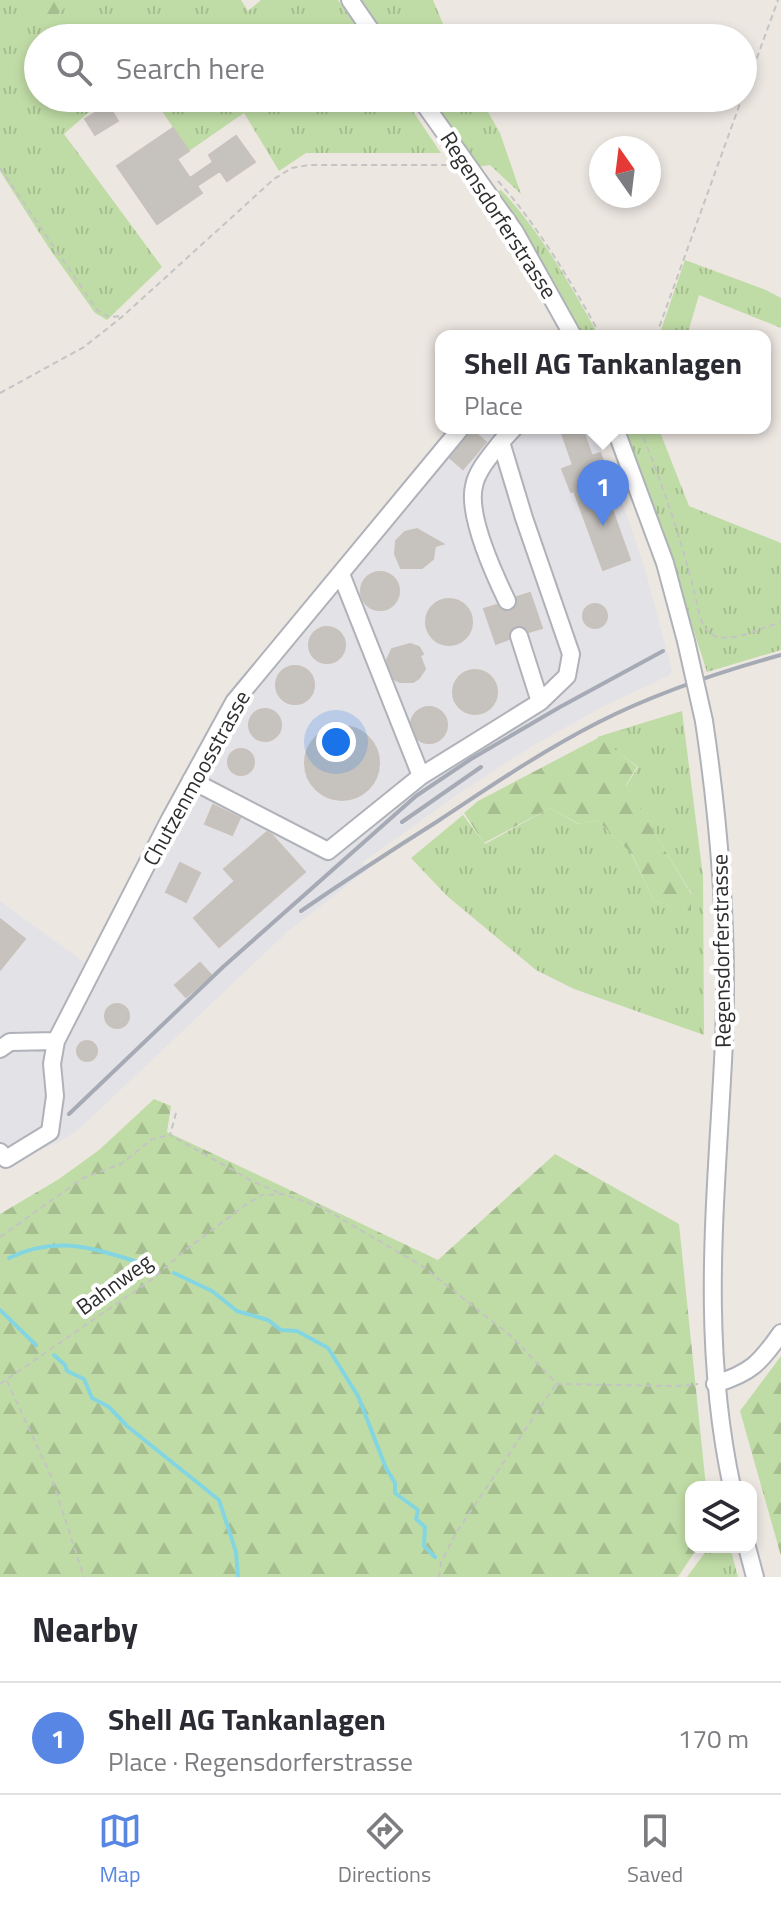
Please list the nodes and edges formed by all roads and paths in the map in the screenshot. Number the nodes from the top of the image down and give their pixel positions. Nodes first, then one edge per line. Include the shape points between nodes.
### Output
1 (350, 0) edge
2 (778, 0) edge
3 (366, 24) edge
4 (757, 58) edge
5 (430, 112) edge
6 (738, 112) edge
7 (454, 165) dead end
8 (0, 168) edge
9 (490, 171) dead end
10 (123, 316) junction
11 (570, 330) edge
12 (598, 330) edge
13 (658, 330) edge
14 (0, 393) edge
15 (456, 434) edge
16 (508, 434) edge
17 (617, 434) edge
18 (642, 434) edge
19 (501, 442) junction
20 (341, 574) junction
21 (507, 601) tunnel mouth
22 (781, 622) edge
23 (519, 636) tunnel mouth
24 (540, 702) junction
25 (421, 776) junction
26 (191, 780) junction
27 (56, 1041) junction
28 (0, 1049) edge
29 (176, 1113) dead end
30 (170, 1135) junction
31 (3, 1156) edge
32 (283, 1194) junction
33 (0, 1237) edge
34 (781, 1333) edge
35 (7, 1380) junction
36 (0, 1384) edge
37 (557, 1384) junction
38 (715, 1384) junction
39 (731, 1481) edge
40 (749, 1553) edge
41 (84, 1577) edge
42 (439, 1577) edge
43 (755, 1577) edge

1 - 3 street
2 - 4 path
5 - 11 street, Regensdorferstrasse via 515,232
6 - 13 path
7 - 10 path via 292,168 264,187
8 - 10 path via 97,310 109,317
9 - 12 path via 520,205
10 - 14 path via 84,347
15 - 20 street, Chutzenmoosstrasse
16 - 19 street
17 - 38 street, Regensdorferstrasse, bridge via 665,563 704,721 714,787 725,949 711,1292
18 - 22 path via 708,632 734,636
19 - 21 street via 474,483 472,500 489,563
19 - 24 street via 571,654 567,676
20 - 25 street
20 - 26 street, Chutzenmoosstrasse via 234,702
23 - 24 street
24 - 25 street
25 - 26 street via 328,851
26 - 27 street, Chutzenmoosstrasse
27 - 28 street via 10,1042
27 - 31 street, Chutzenmoosstrasse via 50,1132
29 - 30 path
30 - 32 path
30 - 33 path via 152,1139 121,1164 83,1178
32 - 35 path, Bahnweg via 262,1195 244,1206 151,1280
32 - 37 path via 323,1208 422,1266 511,1336
34 - 38 street via 750,1371
35 - 36 path, Bahnweg
35 - 41 path via 51,1476
37 - 38 path
37 - 42 path via 456,1533
38 - 39 street, Regensdorferstrasse
40 - 43 street

